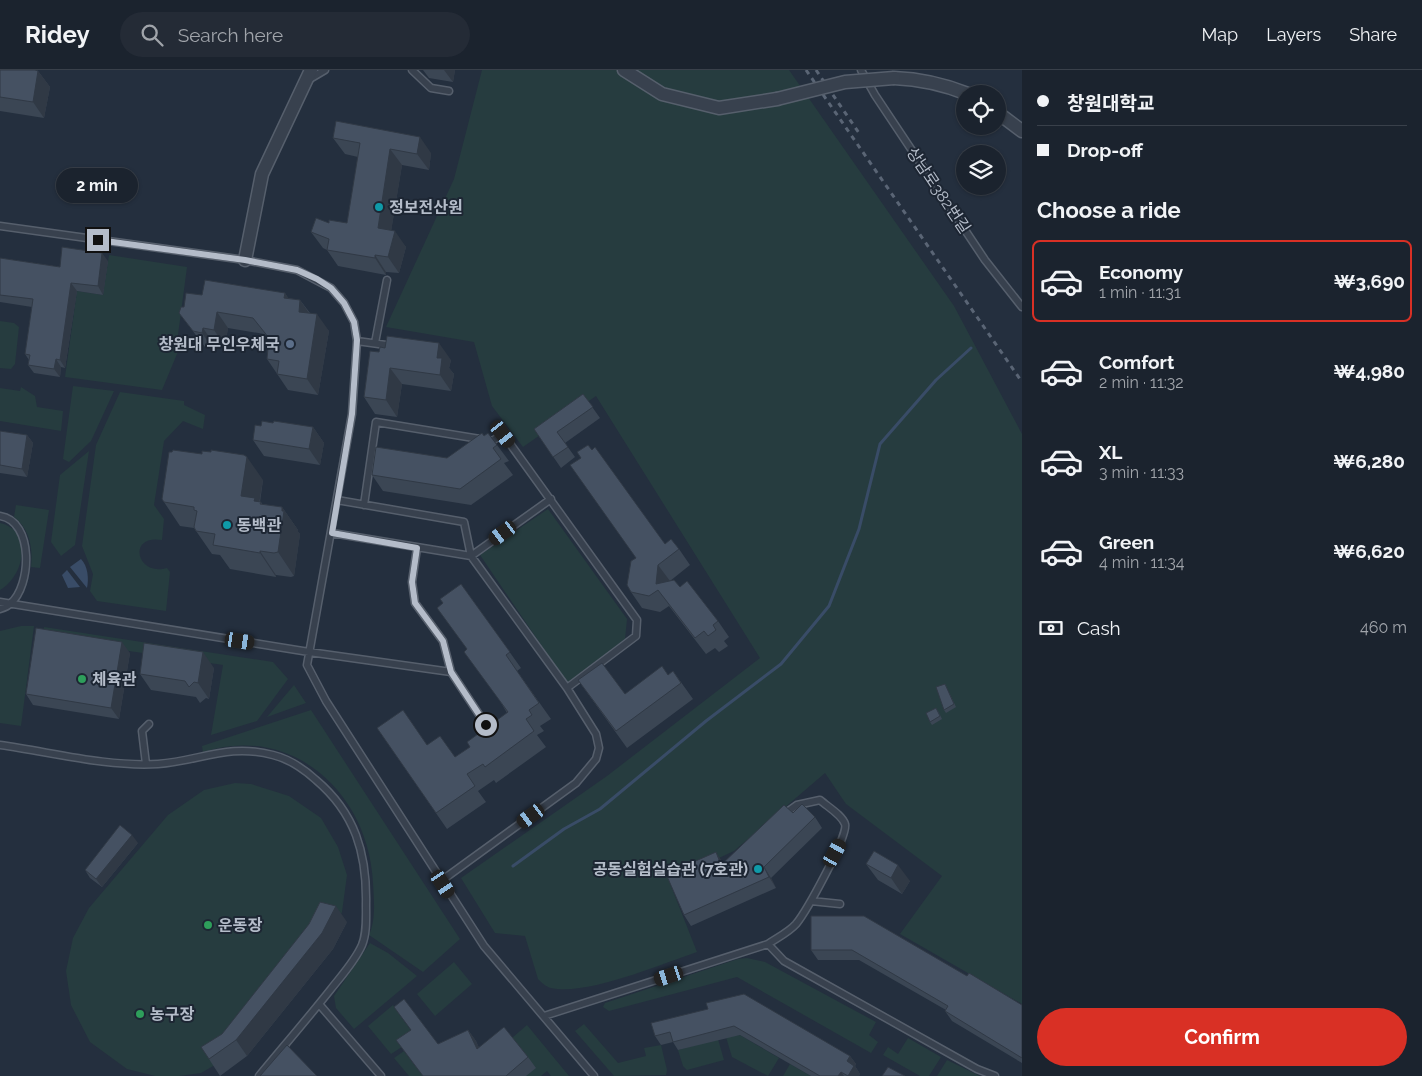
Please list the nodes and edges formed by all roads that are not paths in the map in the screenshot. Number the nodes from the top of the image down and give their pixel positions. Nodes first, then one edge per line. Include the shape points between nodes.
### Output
1 (310, 70) edge
2 (325, 70) edge
3 (412, 70) edge
4 (624, 70) edge
5 (861, 70) edge
6 (305, 82) junction
7 (956, 89) edge
8 (449, 91) dead end
9 (1006, 119) edge
10 (1022, 131) edge
11 (0, 226) edge
12 (245, 260) junction
13 (387, 280) dead end
14 (1022, 307) edge
15 (357, 340) junction
16 (375, 343) junction
17 (402, 347) edge
18 (551, 499) junction
19 (337, 500) junction
20 (364, 504) junction
21 (0, 516) edge
22 (332, 533) junction
23 (417, 548) junction
24 (471, 556) junction
25 (0, 602) edge
26 (11, 604) junction
27 (0, 609) edge
28 (309, 652) junction
29 (451, 672) junction
30 (566, 688) junction
31 (149, 724) dead end
32 (486, 725) edge
33 (0, 745) edge
34 (146, 764) junction
35 (776, 822) edge
36 (441, 881) junction
37 (811, 901) junction
38 (840, 904) dead end
39 (768, 944) junction
40 (319, 1004) junction
41 (544, 1016) junction
42 (259, 1076) edge
43 (381, 1076) edge
44 (593, 1076) edge
45 (994, 1076) edge

1 - 6 street
2 - 6 lane
3 - 8 lane via 431,88
4 - 7 street, bridge via 662,94 719,108 778,99 845,82 894,78 916,78
5 - 14 lane, 상남로382번길 via 985,260
6 - 12 street via 262,174
9 - 10 street
11 - 12 lane
12 - 15 lane via 297,270 331,288 351,316
13 - 16 lane
15 - 16 lane
15 - 19 lane via 352,414
16 - 17 lane
18 - 20 lane via 503,434 492,441 376,422
18 - 24 lane
18 - 30 lane via 637,620 636,636
19 - 20 lane
19 - 22 lane
20 - 24 lane via 464,522
21 - 26 lane via 7,517 21,531 27,554 24,581
22 - 23 lane
22 - 28 lane
23 - 24 lane
23 - 29 lane via 413,597 443,641
24 - 30 lane
25 - 26 lane
26 - 27 lane
26 - 28 lane
28 - 29 lane
28 - 36 lane via 307,665 311,676
29 - 32 lane
30 - 36 lane via 596,734 599,748 596,759 576,784
31 - 34 lane via 142,732
33 - 34 lane
34 - 40 lane via 243,750 274,755 303,769 344,810 361,849 366,892 365,938 352,963
35 - 37 lane via 790,809 820,800 843,819 846,826 844,837
36 - 41 lane via 484,946
37 - 38 lane
37 - 39 lane via 796,924
39 - 41 lane
39 - 45 lane via 784,962
40 - 42 lane
40 - 43 lane
41 - 44 lane

